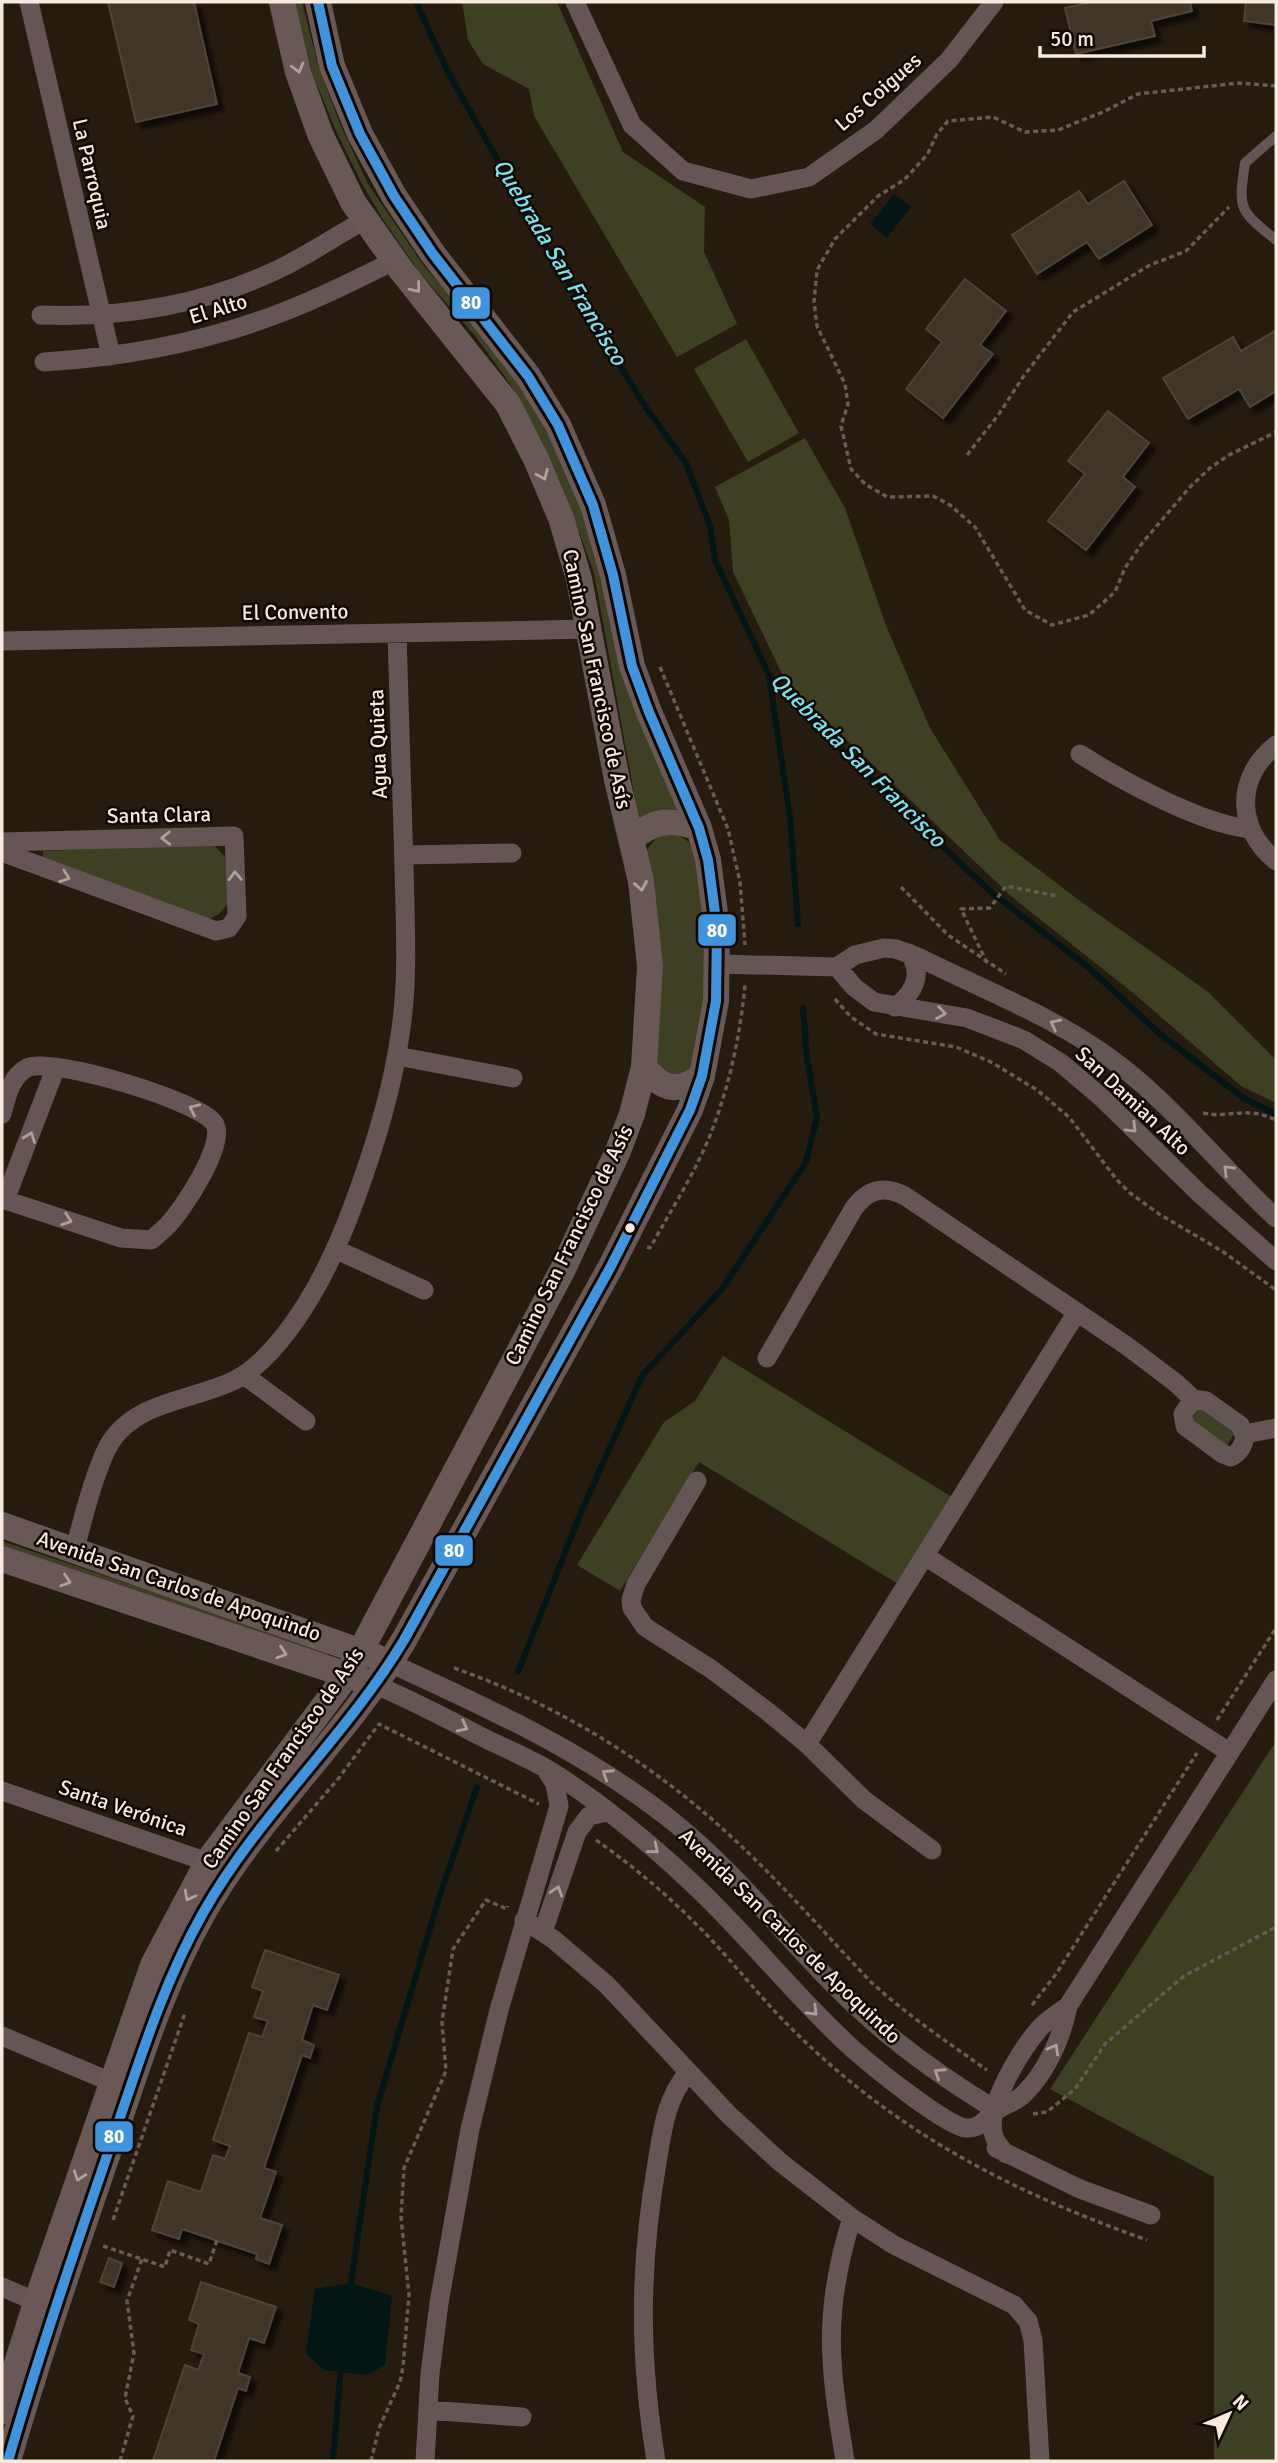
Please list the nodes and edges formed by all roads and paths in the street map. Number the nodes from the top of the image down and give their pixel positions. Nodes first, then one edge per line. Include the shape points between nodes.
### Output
1 (29, 2) edge
2 (282, 2) edge
3 (318, 2) edge
4 (575, 2) edge
5 (994, 2) edge
6 (1276, 86) edge
7 (1276, 136) edge
8 (1240, 199) junction
9 (365, 220) junction
10 (1276, 240) edge
11 (394, 261) junction
12 (101, 315) junction
13 (41, 316) dead end
14 (111, 356) junction
15 (44, 362) dead end
16 (1276, 432) edge
17 (967, 455) dead end
18 (590, 629) junction
19 (397, 633) junction
20 (2, 641) edge
21 (652, 663) dead end
22 (1276, 745) edge
23 (1080, 754) dead end
24 (699, 828) junction
25 (1250, 829) junction
26 (631, 839) junction
27 (2, 842) edge
28 (2, 852) edge
29 (512, 853) dead end
30 (404, 855) junction
31 (1276, 861) edge
32 (1057, 896) dead end
33 (994, 902) dead end
34 (909, 953) junction
35 (718, 964) junction
36 (746, 966) junction
37 (837, 967) junction
38 (833, 997) dead end
39 (895, 1007) junction
40 (397, 1056) junction
41 (644, 1067) junction
42 (56, 1068) junction
43 (702, 1076) junction
44 (513, 1078) dead end
45 (2, 1114) edge
46 (4, 1200) edge
47 (1276, 1218) edge
48 (639, 1245) dead end
49 (335, 1249) junction
50 (1276, 1261) edge
51 (424, 1290) dead end
52 (1276, 1290) edge
53 (1077, 1312) junction
54 (539, 1314) junction
55 (576, 1328) junction
56 (767, 1358) dead end
57 (244, 1375) junction
58 (1193, 1399) junction
59 (306, 1421) dead end
60 (1276, 1428) edge
61 (1245, 1434) junction
62 (697, 1481) dead end
63 (2, 1525) edge
64 (75, 1549) junction
65 (925, 1556) junction
66 (2, 1559) edge
67 (1276, 1628) edge
68 (361, 1650) junction
69 (390, 1663) junction
70 (347, 1675) junction
71 (1276, 1680) edge
72 (376, 1685) junction
73 (1206, 1738) junction
74 (807, 1744) junction
75 (1229, 1752) junction
76 (545, 1769) junction
77 (2, 1791) edge
78 (607, 1812) junction
79 (557, 1814) junction
80 (579, 1828) junction
81 (932, 1850) dead end
82 (269, 1860) dead end
83 (219, 1866) junction
84 (510, 1897) dead end
85 (524, 1920) junction
86 (1276, 1927) edge
87 (543, 1932) junction
88 (187, 2007) dead end
89 (1027, 2011) dead end
90 (2, 2036) edge
91 (688, 2073) junction
92 (111, 2082) junction
93 (996, 2110) junction
94 (959, 2126) junction
95 (1006, 2154) junction
96 (1151, 2214) dead end
97 (852, 2218) junction
98 (112, 2221) dead end
99 (216, 2240) dead end
100 (1147, 2240) dead end
101 (102, 2248) dead end
102 (142, 2259) junction
103 (2, 2287) edge
104 (45, 2306) junction
105 (428, 2410) junction
106 (2, 2411) edge
107 (522, 2417) dead end
108 (8, 2461) edge
109 (120, 2461) edge
110 (371, 2461) edge
111 (425, 2461) edge
112 (656, 2461) edge
113 (845, 2461) edge
114 (1040, 2461) edge

1 - 12 street, La Parroquia
2 -> 9 main road, Camino San Francisco de Asís via 298,72 320,134
3 - 24 main road, Camino San Francisco de Asís via 332,66 360,134 394,196 528,376 558,425 593,505 632,666
4 - 5 street, Los Coigues via 632,125 683,171 751,189 809,177 876,130 949,60
6 - 16 path via 1239,83 1138,93 1058,130 1025,132 993,117 948,121 928,155 835,239 817,270 814,302 817,326 845,384 848,404 841,426 851,469 887,497 933,496 950,505 975,527 1025,610 1052,625 1090,615 1115,592 1143,542 1190,487 1229,455
7 - 8 lane via 1245,163
8 - 10 lane via 1250,218
8 - 17 path via 1186,251 1150,264 1073,312
9 - 11 main road, Camino San Francisco de Asís
9 - 12 street, El Alto via 246,283 175,304
11 - 14 street, El Alto via 259,321 189,342
11 -> 18 main road, Camino San Francisco de Asís via 500,395 519,426 561,517
12 - 13 street, El Alto
12 - 14 street, La Parroquia
14 - 15 street, El Alto
18 - 19 street, El Convento
18 - 26 main road, Camino San Francisco de Asís
19 - 20 street, El Convento
19 - 30 street, Agua Quieta
21 - 36 path via 660,666 728,829 740,882
22 - 25 street via 1262,757 1247,786
23 - 25 street via 1168,802 1224,825
24 - 26 main road via 663,821
24 - 35 main road, Camino San Francisco de Asís via 714,894
25 - 31 street
26 -> 41 main road, Camino San Francisco de Asís via 641,881 650,966
28 -> 27 street, Santa Clara via 216,931 229,928 237,916 234,836
29 - 30 street
30 - 40 street, Agua Quieta via 406,982
32 - 33 path via 1006,886
34 - 37 street, San Damian Alto via 876,948
34 - 39 street via 916,965 916,981
47 -> 34 street, San Damian Alto via 1121,1066 1062,1028
35 - 36 street, San Damian Alto
35 - 43 main road, Camino San Francisco de Asís
36 - 37 street, San Damian Alto
36 - 48 path via 740,1026 716,1121 650,1248
37 - 39 street, San Damian Alto via 867,998
38 - 52 path via 876,1034 956,1047 1037,1090 1069,1116 1130,1193
39 -> 50 street, San Damian Alto via 958,1016 993,1027 1061,1063
40 - 44 street
40 - 49 street, Agua Quieta via 365,1172
41 - 43 main road via 655,1081 671,1087 688,1086
41 - 54 main road, Camino San Francisco de Asís via 618,1151
42 - 45 street via 29,1066 8,1093
46 -> 42 street
46 -> 42 street via 121,1238 150,1240 168,1226 204,1173 218,1133 215,1123 201,1110 100,1075
43 - 55 main road, Camino San Francisco de Asís via 663,1167
49 - 51 street
49 - 57 street, Agua Quieta via 290,1327
53 - 56 street via 905,1196 882,1189 868,1193 854,1208
53 - 58 street
53 - 65 street
54 - 55 main road
54 - 68 main road, Camino San Francisco de Asís
55 - 69 main road, Camino San Francisco de Asís
57 - 59 street
57 - 64 street, Agua Quieta via 148,1410 123,1428 104,1456
58 - 61 street via 1206,1401 1240,1424
58 - 61 street via 1183,1415 1185,1426 1223,1454 1231,1457 1240,1451
60 - 61 street
62 - 74 street via 636,1584 632,1608 645,1627 737,1688
63 - 64 main road, Avenida San Carlos de Apoquindo
64 - 68 main road, Avenida San Carlos de Apoquindo
65 - 73 street
65 - 74 street
66 -> 70 main road, Avenida San Carlos de Apoquindo
67 - 73 path
68 - 69 main road, Avenida San Carlos de Apoquindo
68 - 70 main road, Camino San Francisco de Asís
69 - 72 main road, Camino San Francisco de Asís
93 -> 69 street, Avenida San Carlos de Apoquindo via 918,2060 880,2027 718,1861 628,1787 539,1734
70 - 72 main road, Avenida San Carlos de Apoquindo
70 - 83 main road, Camino San Francisco de Asís
71 - 75 street
72 -> 76 street, Avenida San Carlos de Apoquindo
72 - 83 main road, Camino San Francisco de Asís
73 - 75 street
73 - 89 path via 1056,1974
74 - 81 street via 864,1800
75 - 93 street via 1068,2006 1038,2030 1004,2081
76 - 78 street, Avenida San Carlos de Apoquindo
76 - 79 street via 559,1794
77 - 83 street, Santa Verónica
78 - 80 street via 589,1816
78 -> 94 street, Avenida San Carlos de Apoquindo via 700,1890 859,2054
79 - 82 path via 379,1724
79 - 85 street
87 -> 80 street
80 - 100 path via 668,1897 792,2030 898,2118 1009,2184
83 -> 92 main road, Camino San Francisco de Asís via 153,1965
83 - 104 main road, Camino San Francisco de Asís via 172,1973
84 - 110 path via 507,1909 486,1900 451,1956 442,2022 446,2071 402,2176 409,2295 403,2367
85 - 87 street
85 - 105 street via 470,2129 439,2303
86 - 93 path via 1184,1976 1105,2043 1076,2089 1047,2112 1024,2115
87 - 91 street via 629,2007
88 - 98 path
90 - 92 street
91 - 97 street via 780,2162
91 - 112 street via 676,2088 664,2122 644,2262 644,2365
92 -> 104 main road, Camino San Francisco de Asís
93 - 94 street via 974,2128
93 - 95 street via 993,2134
94 - 95 street, Avenida San Carlos de Apoquindo
95 - 96 street, Avenida San Carlos de Apoquindo via 1080,2189
97 - 113 street via 841,2258 831,2340
97 - 114 street via 1023,2313 1032,2330
99 - 102 path via 209,2264 170,2250 164,2267
101 - 102 path
102 - 109 path via 127,2301 134,2353 125,2398 133,2416
103 - 104 street
104 - 106 main road, Camino San Francisco de Asís
104 - 108 main road, Camino San Francisco de Asís
105 - 107 street
105 - 111 street

